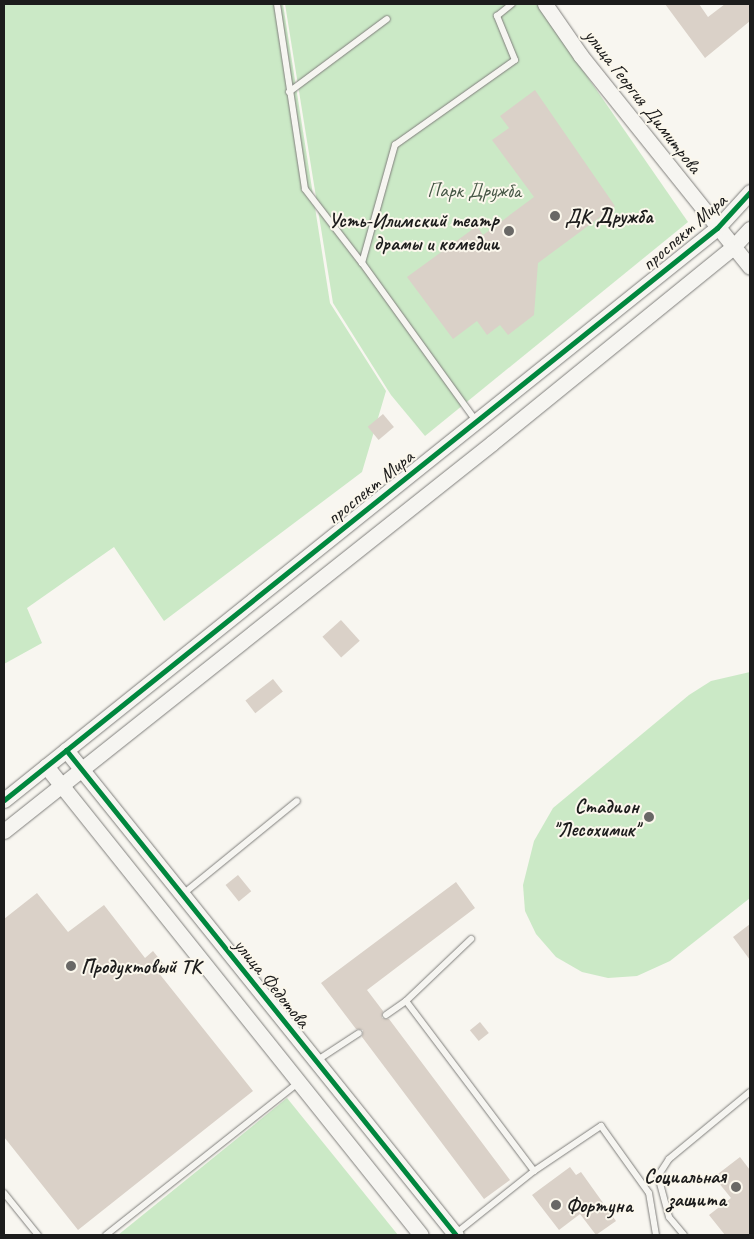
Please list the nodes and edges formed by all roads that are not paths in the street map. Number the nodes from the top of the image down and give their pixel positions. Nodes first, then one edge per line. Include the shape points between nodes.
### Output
1 (277, 4) edge
2 (512, 4) edge
3 (545, 4) edge
4 (387, 19) dead end
5 (289, 92) junction
6 (750, 192) edge
7 (716, 228) junction
8 (750, 229) edge
9 (733, 247) junction
10 (362, 263) junction
11 (750, 267) edge
12 (476, 421) junction
13 (66, 750) junction
14 (46, 766) junction
15 (81, 770) junction
16 (61, 785) junction
17 (4, 800) edge
18 (297, 801) dead end
19 (4, 831) edge
20 (182, 895) junction
21 (471, 939) dead end
22 (406, 1001) junction
23 (386, 1015) dead end
24 (358, 1033) dead end
25 (316, 1061) junction
26 (299, 1083) junction
27 (750, 1092) edge
28 (534, 1171) junction
29 (4, 1193) edge
30 (38, 1235) edge
31 (106, 1235) edge
32 (421, 1235) edge
33 (455, 1235) edge
34 (656, 1235) edge
35 (684, 1235) edge

1 - 5 lane
2 - 10 lane via 497,16 515,60 395,144
3 - 7 street, улица Георгия Димитрова via 581,56
4 - 5 lane
5 - 10 lane via 305,190
6 - 7 street, проспект Мира
7 - 9 street, улица Георгия Димитрова
7 - 12 street, проспект Мира
8 - 9 street, проспект Мира
9 - 11 street, улица Георгия Димитрова
9 - 15 street, проспект Мира
10 - 12 lane
12 - 13 street, проспект Мира
13 - 14 street, проспект Мира
13 - 15 street, улица Федотова
14 - 16 street
14 - 17 street, проспект Мира
15 - 16 street, проспект Мира
15 - 20 street, улица Федотова
16 - 19 street, проспект Мира
16 - 26 street
18 - 20 lane
20 - 25 street, улица Федотова
21 - 22 lane
22 - 23 lane
22 - 28 lane
24 - 25 lane
25 - 33 street, улица Федотова
26 - 31 lane
26 - 32 street
27 - 35 lane via 669,1159 658,1176 669,1217
28 - 33 lane
28 - 34 lane via 600,1126 649,1193
29 - 30 lane

